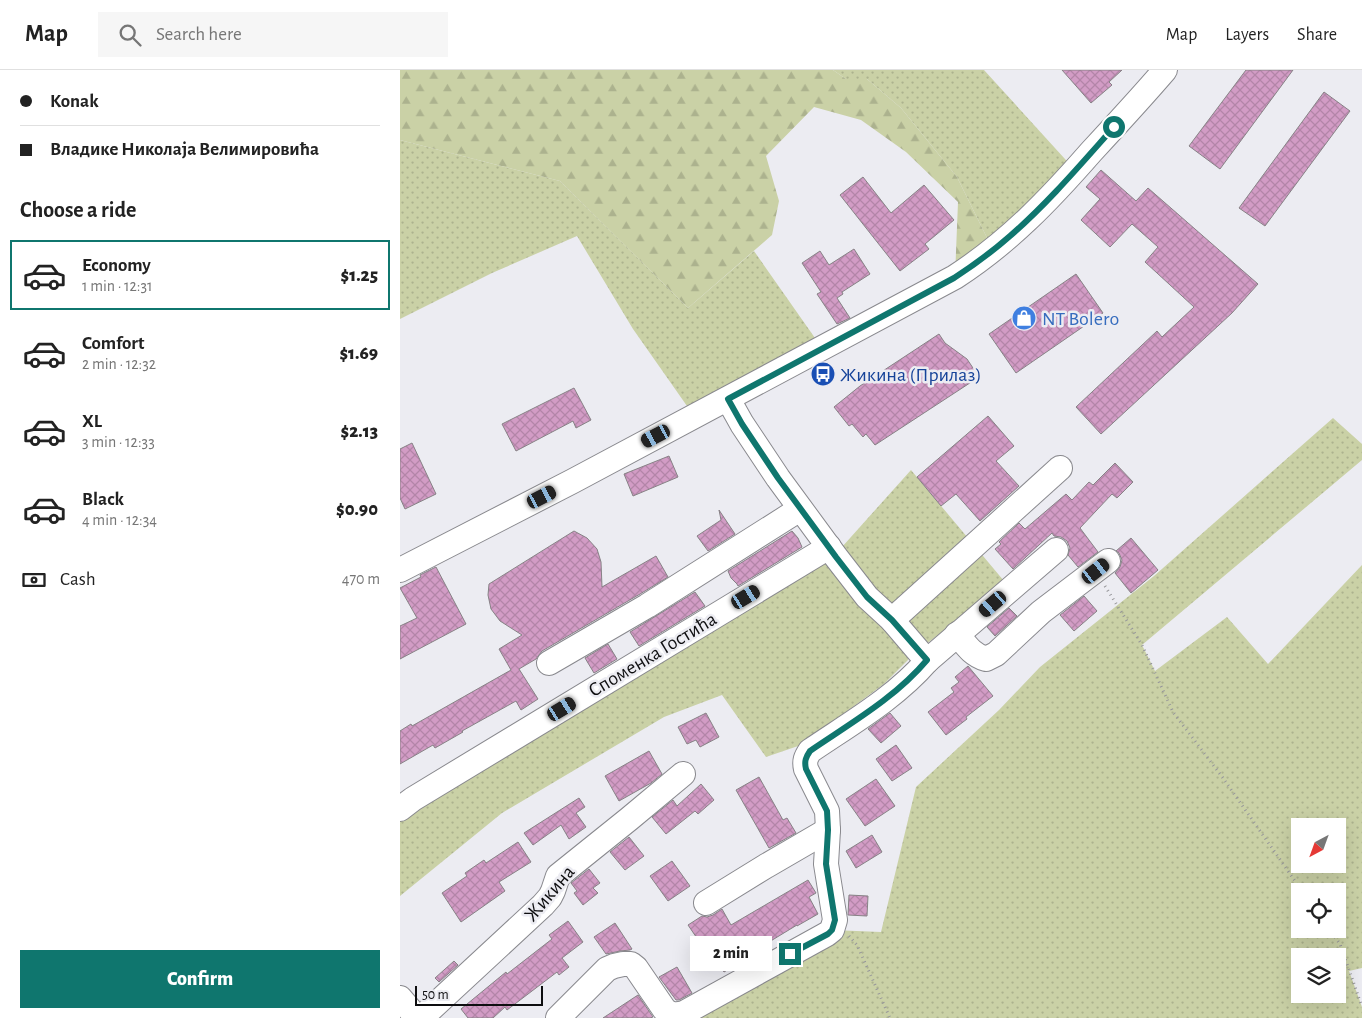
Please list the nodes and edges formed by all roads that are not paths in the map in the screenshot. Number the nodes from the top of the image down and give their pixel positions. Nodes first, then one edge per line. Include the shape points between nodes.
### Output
1 (1153, 75) edge
2 (728, 399) junction
3 (1060, 468) dead end
4 (800, 510) junction
5 (829, 548) junction
6 (1056, 550) dead end
7 (1102, 566) road end
8 (400, 570) edge
9 (892, 620) junction
10 (957, 634) junction
11 (927, 660) junction
12 (549, 663) dead end
13 (683, 774) dead end
14 (400, 808) edge
15 (828, 830) junction
16 (706, 903) dead end
17 (400, 998) edge
18 (425, 1016) edge
19 (558, 1018) edge

1 - 2 street via 1031,217 976,263 954,278
2 - 4 street
2 - 8 street
3 - 9 street
4 - 5 street
4 - 12 street
5 - 9 street via 867,597
5 - 14 street, Споменка Гостића
6 - 10 street
7 - 10 street via 986,659 978,657
9 - 11 street
10 - 11 street
11 - 15 street via 894,693 807,755 806,769 826,807
13 - 18 street, Жикина via 558,876 543,906
15 - 16 street
15 - 19 street via 826,864 835,920 828,934 678,1015 668,1013 631,964 614,966 602,972
17 - 18 street, Жикина

